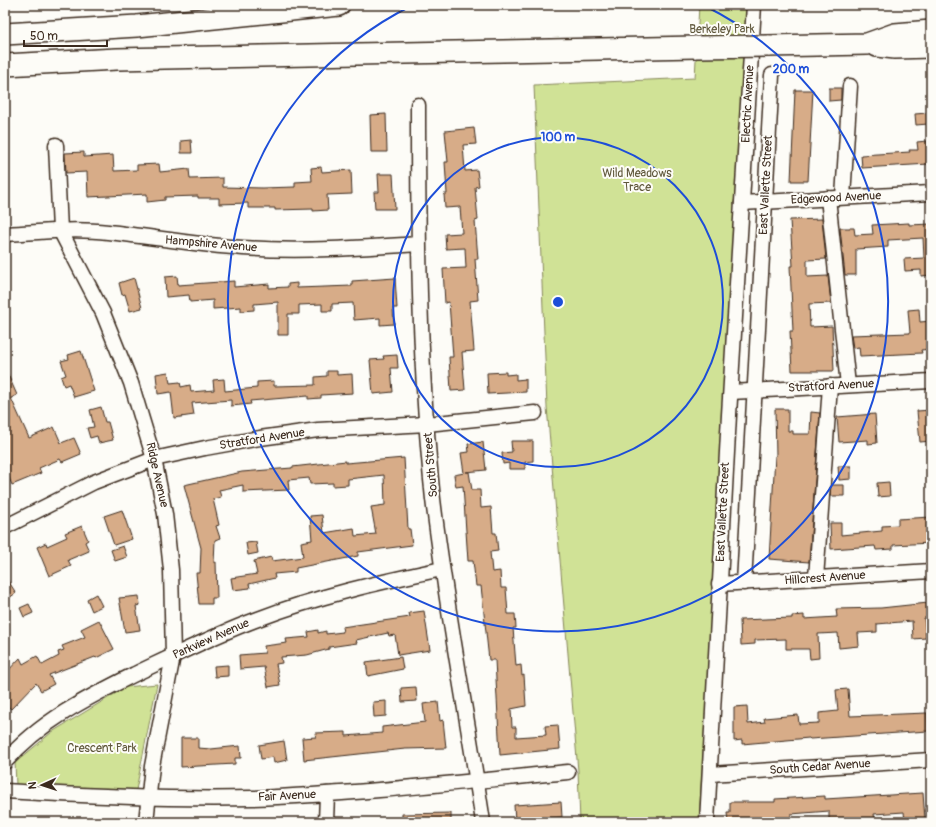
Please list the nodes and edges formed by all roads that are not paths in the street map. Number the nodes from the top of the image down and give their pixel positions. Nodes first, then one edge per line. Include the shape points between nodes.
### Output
1 (339, 5) edge
2 (754, 5) edge
3 (311, 6) edge
4 (931, 31) edge
5 (5, 34) edge
6 (867, 44) junction
7 (931, 47) edge
8 (5, 64) edge
9 (772, 75) dead end
10 (850, 86) dead end
11 (418, 105) dead end
12 (56, 145) dead end
13 (931, 193) edge
14 (828, 198) junction
15 (843, 198) junction
16 (764, 202) junction
17 (742, 203) junction
18 (60, 230) junction
19 (5, 234) edge
20 (418, 244) junction
21 (931, 381) edge
22 (848, 385) junction
23 (830, 386) junction
24 (754, 390) junction
25 (731, 392) junction
26 (535, 413) dead end
27 (427, 424) junction
28 (154, 459) junction
29 (7, 522) edge
30 (442, 569) junction
31 (931, 571) edge
32 (816, 578) junction
33 (744, 583) junction
34 (719, 584) junction
35 (173, 656) junction
36 (931, 760) edge
37 (5, 762) edge
38 (568, 772) dead end
39 (710, 774) junction
40 (477, 780) junction
41 (5, 791) edge
42 (327, 794) junction
43 (148, 799) junction
44 (146, 822) edge
45 (326, 822) edge
46 (483, 822) edge
47 (707, 822) edge

1 - 3 highway
2 - 17 street, Electric Avenue
3 - 5 highway via 137,26
4 - 6 highway via 895,34
6 - 7 highway via 896,48
6 - 8 highway, bridge via 125,58
9 - 16 street, East Vallette Street
10 - 15 street
11 - 20 street, South Street
12 - 18 street, Ridge Avenue
13 - 15 street, Edgewood Avenue
14 - 15 street, Edgewood Avenue
14 - 16 street, Edgewood Avenue
14 - 22 street
16 - 17 street, Edgewood Avenue
16 - 24 street, East Vallette Street
17 - 25 street, East Vallette Street
18 - 19 street, Hampshire Avenue
18 - 20 street, Hampshire Avenue via 107,232 199,245 245,248 349,248
18 - 28 street, Ridge Avenue via 98,302 123,359
20 - 27 street, South Street
21 - 22 street, Stratford Avenue
22 - 23 street, Stratford Avenue
23 - 24 street, Stratford Avenue
23 - 32 street
24 - 25 street, Stratford Avenue
24 - 33 street, East Vallette Street
25 - 34 street, East Vallette Street
26 - 27 street, Stratford Avenue
27 - 28 street, Stratford Avenue via 318,430 260,438
27 - 30 street, South Street
28 - 29 street, Stratford Avenue via 94,482
28 - 35 street, Ridge Avenue via 165,514 171,570
30 - 35 street, Parkview Avenue via 354,588 306,602 238,627
30 - 40 street, South Street
31 - 32 street, Hillcrest Avenue
32 - 33 street, Hillcrest Avenue
33 - 34 street, Hillcrest Avenue
34 - 39 street, East Vallette Street
35 - 37 street, Parkview Avenue via 64,712 38,730
35 - 43 street, Ridge Avenue
36 - 39 street, South Cedar Avenue
38 - 40 street, Fair Avenue
39 - 47 street, East Vallette Street
40 - 42 street, Fair Avenue
40 - 46 street, South Street
41 - 43 street, Fair Avenue
42 - 43 street, Fair Avenue
42 - 45 street
43 - 44 street, Ridge Avenue

